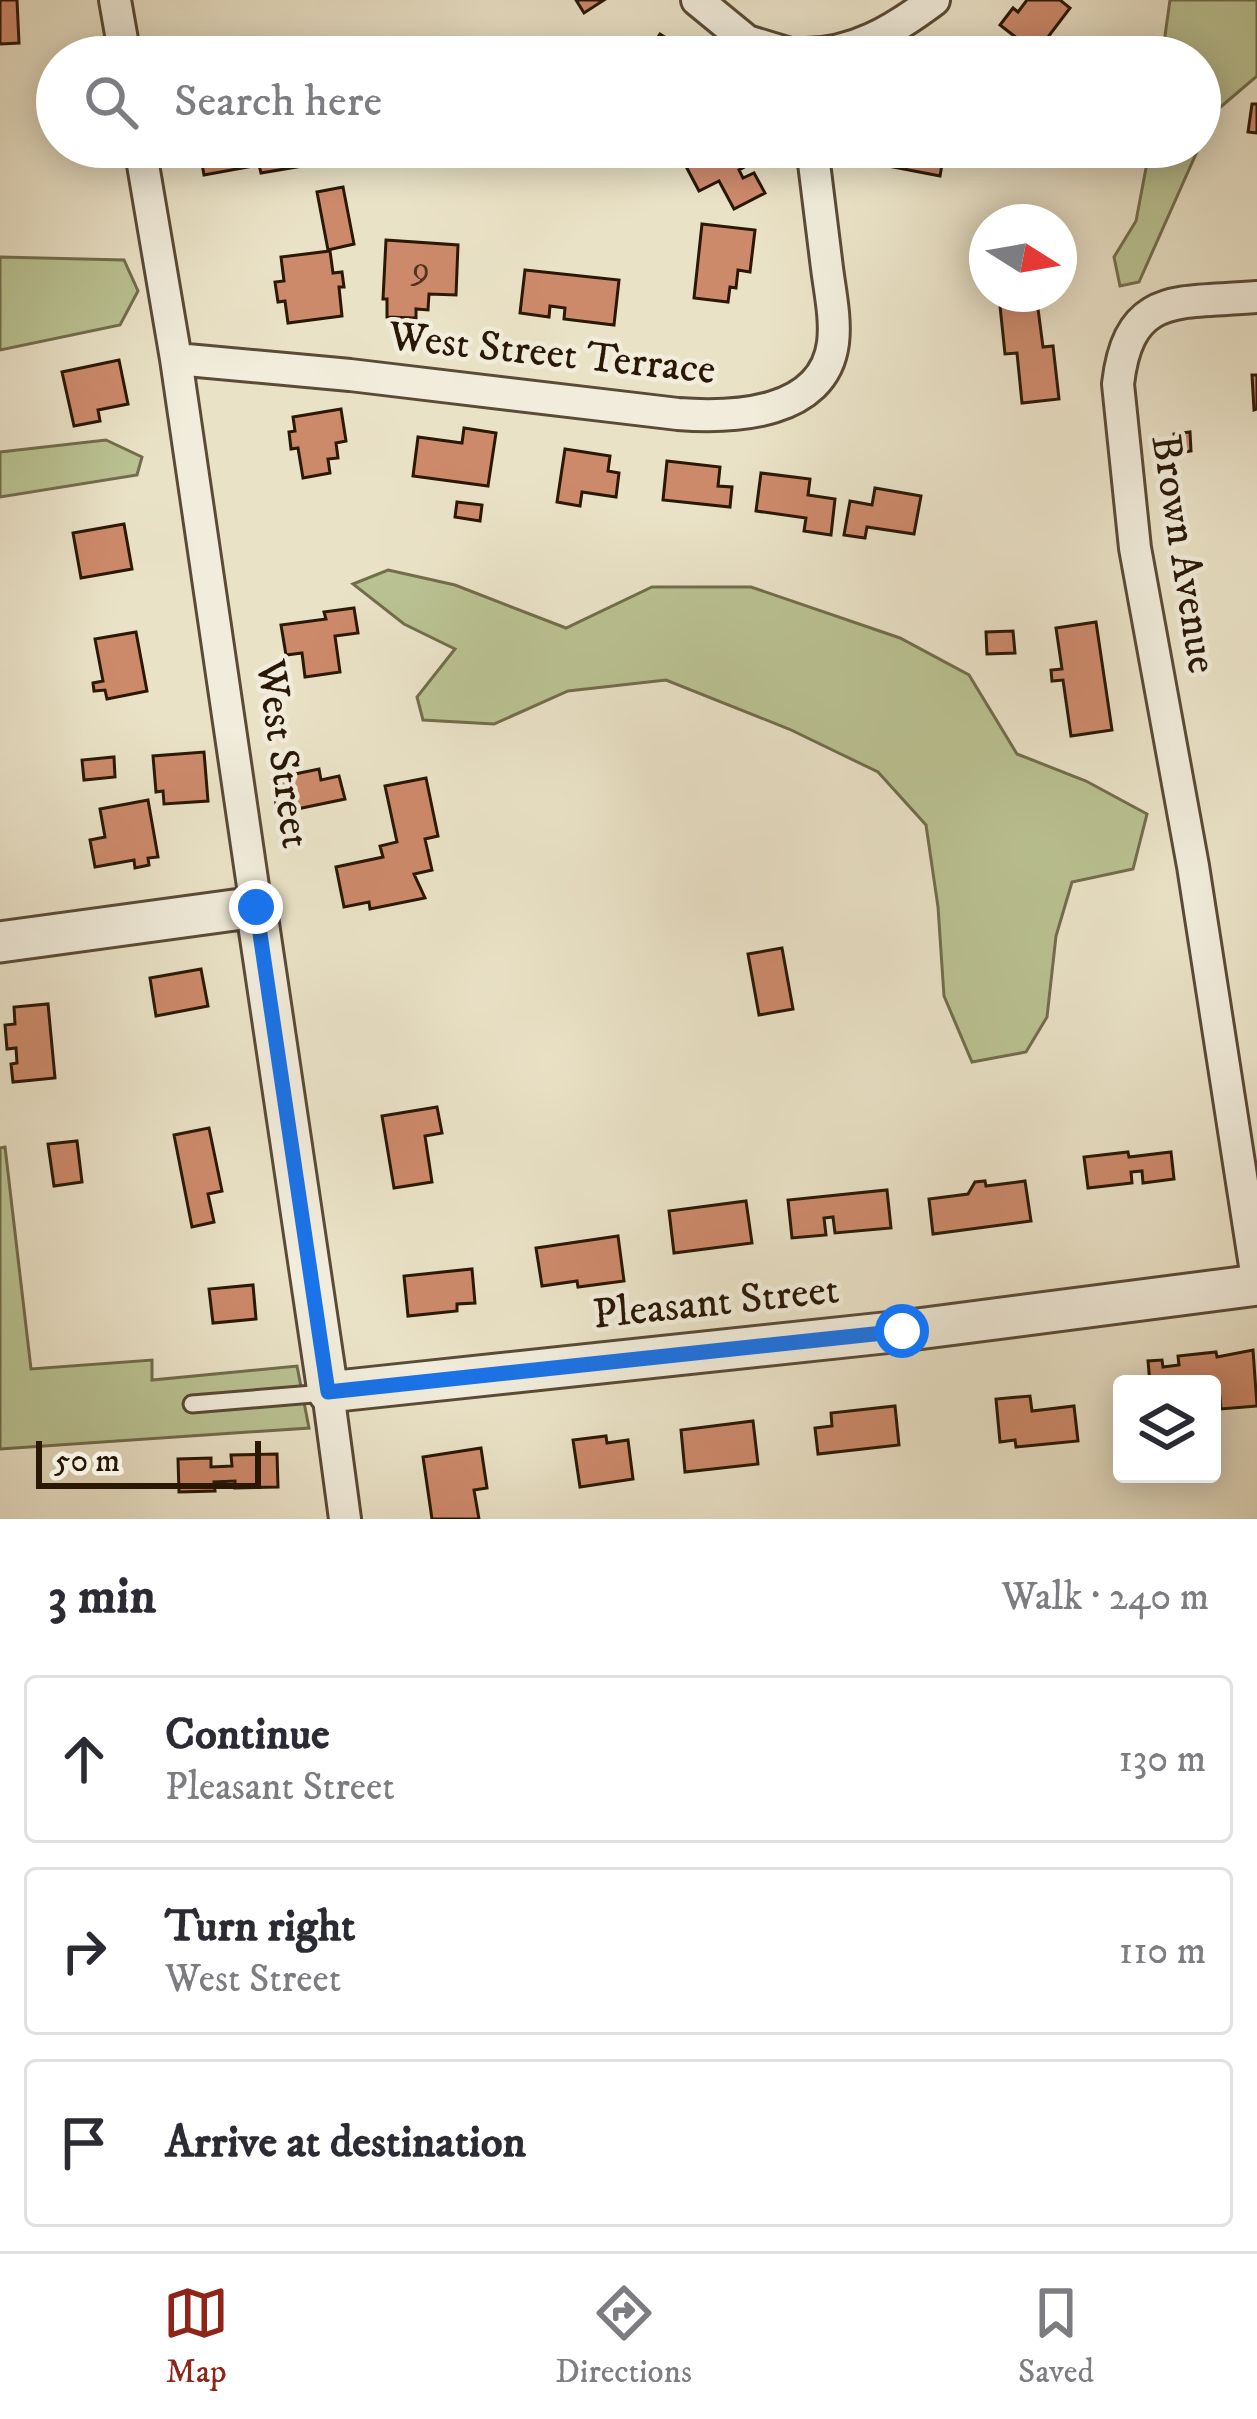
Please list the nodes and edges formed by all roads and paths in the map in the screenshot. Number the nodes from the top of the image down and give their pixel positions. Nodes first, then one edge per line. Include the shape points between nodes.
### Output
1 (115, 0) edge
2 (697, 0) edge
3 (934, 0) edge
4 (121, 36) edge
5 (741, 36) edge
6 (879, 36) edge
7 (144, 168) edge
8 (814, 168) edge
9 (1257, 297) edge
10 (176, 359) junction
11 (256, 907) junction
12 (0, 942) edge
13 (1257, 1282) edge
14 (328, 1392) junction
15 (192, 1404) dead end
16 (346, 1519) edge

1 - 4 street
2 - 5 street
3 - 6 street
7 - 10 street, West Street
8 - 10 street, West Street Terrace via 833,342 821,374 778,405 725,416 678,414
9 - 13 street, Brown Avenue via 1168,305 1142,317 1118,384 1136,548
10 - 11 street, West Street
11 - 12 street
11 - 14 street, West Street
13 - 14 street, Pleasant Street via 902,1331
14 - 15 lane
14 - 16 street, West Street

